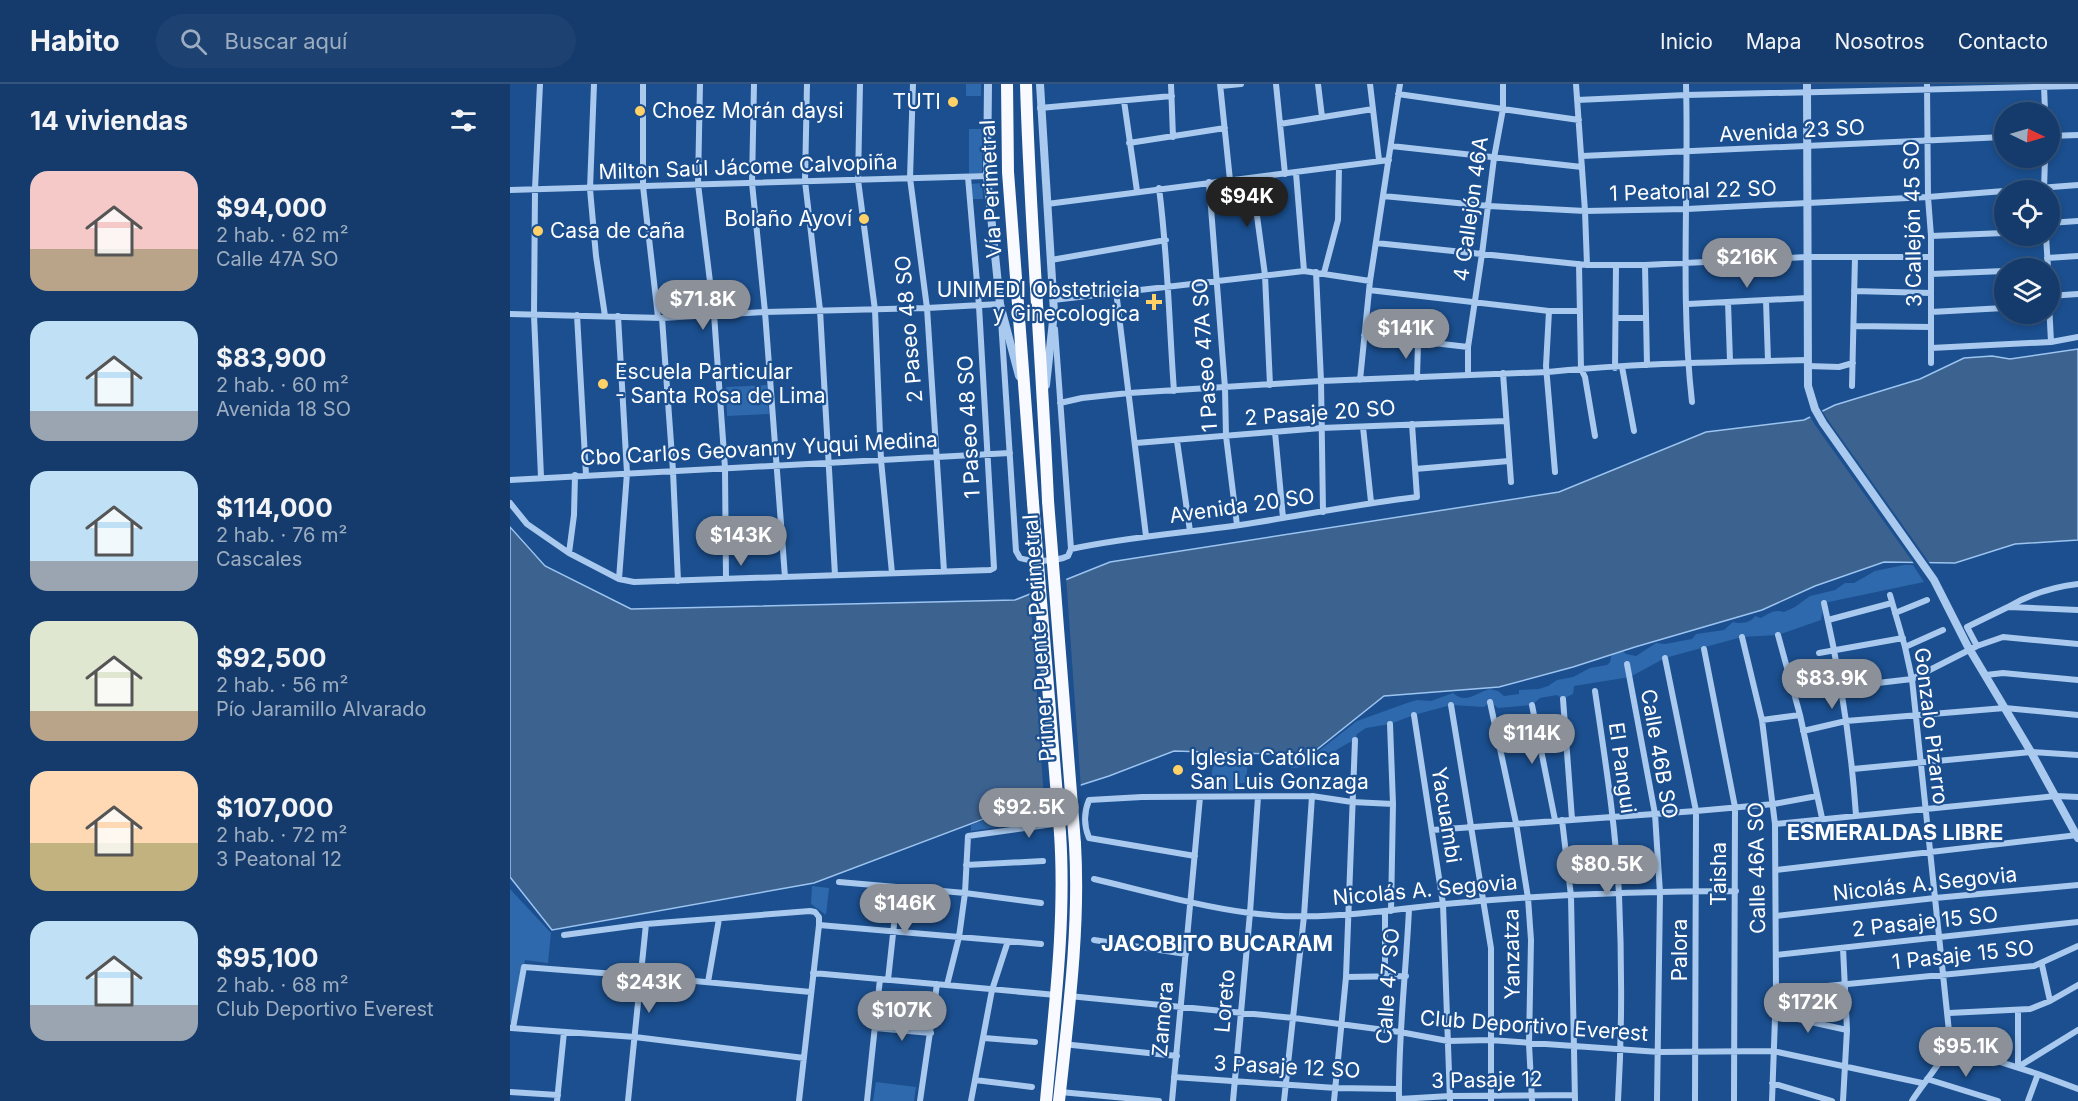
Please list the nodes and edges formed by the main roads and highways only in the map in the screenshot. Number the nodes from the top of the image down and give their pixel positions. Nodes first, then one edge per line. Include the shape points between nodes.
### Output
1 (1007, 84) edge
2 (1026, 84) edge
3 (1048, 501) joint
4 (1033, 503) joint
5 (1059, 1097) edge
6 (1046, 1101) edge

1 - 4 highway, Vía Perimetral via 1008,172
2 - 3 highway, Vía Perimetral
3 - 5 highway, Primer Puente Perimetral, bridge via 1077,876
4 - 6 highway, Primer Puente Perimetral, bridge via 1063,873

